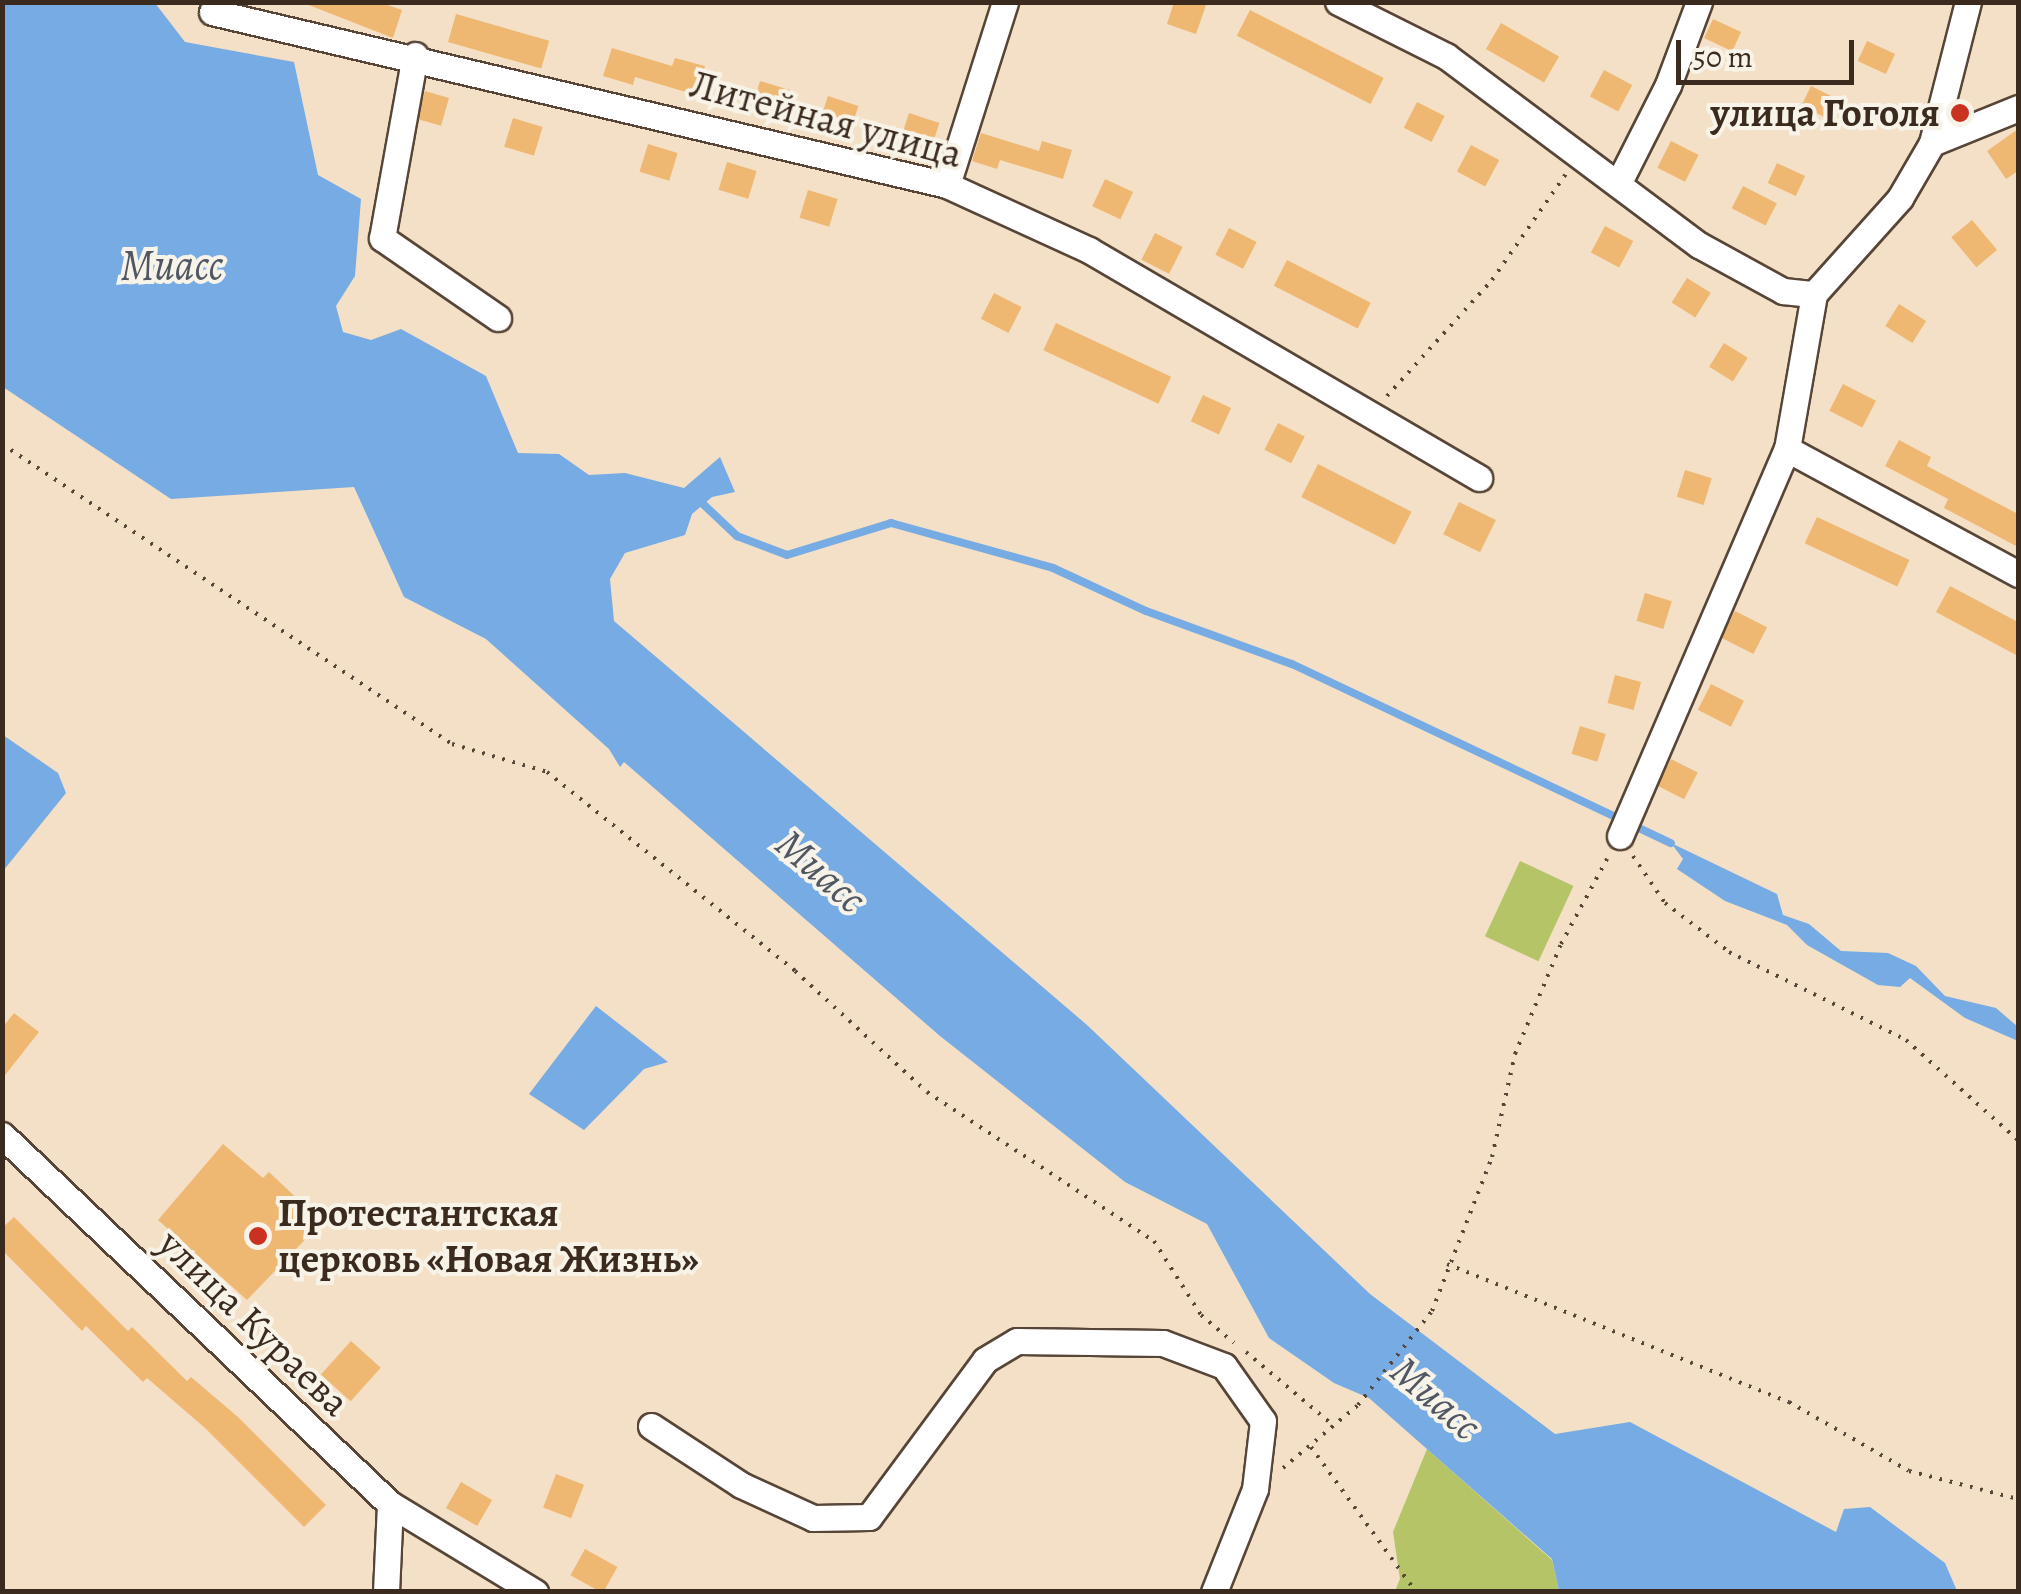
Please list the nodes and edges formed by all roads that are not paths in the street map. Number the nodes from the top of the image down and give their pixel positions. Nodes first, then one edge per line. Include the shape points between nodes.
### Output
1 (1005, 2) edge
2 (1338, 2) edge
3 (1699, 2) edge
4 (1968, 2) edge
5 (212, 12) dead end
6 (414, 55) junction
7 (2018, 108) edge
8 (1932, 143) junction
9 (1618, 184) junction
10 (947, 185) junction
11 (1814, 294) junction
12 (498, 318) dead end
13 (1787, 449) junction
14 (1479, 478) dead end
15 (2018, 574) edge
16 (1620, 836) road end
17 (2, 1135) edge
18 (651, 1426) dead end
19 (390, 1504) junction
20 (386, 1592) edge
21 (536, 1592) edge
22 (1214, 1592) edge

1 - 10 street
2 - 9 street via 1446,56
3 - 9 street via 1668,85
4 - 8 street
5 - 6 street, Литейная улица
6 - 10 street, Литейная улица
6 - 12 street via 382,238
7 - 8 street
8 - 11 street via 1900,198
9 - 11 street via 1756,277 1782,291
10 - 14 street, Литейная улица via 1088,250
11 - 13 street
13 - 15 street
13 - 16 street
17 - 19 street, улица Кураева
18 - 22 street via 741,1485 813,1518 869,1517 985,1360 1017,1341 1163,1343 1224,1366 1263,1420 1254,1489
19 - 20 street
19 - 21 street, улица Кураева

